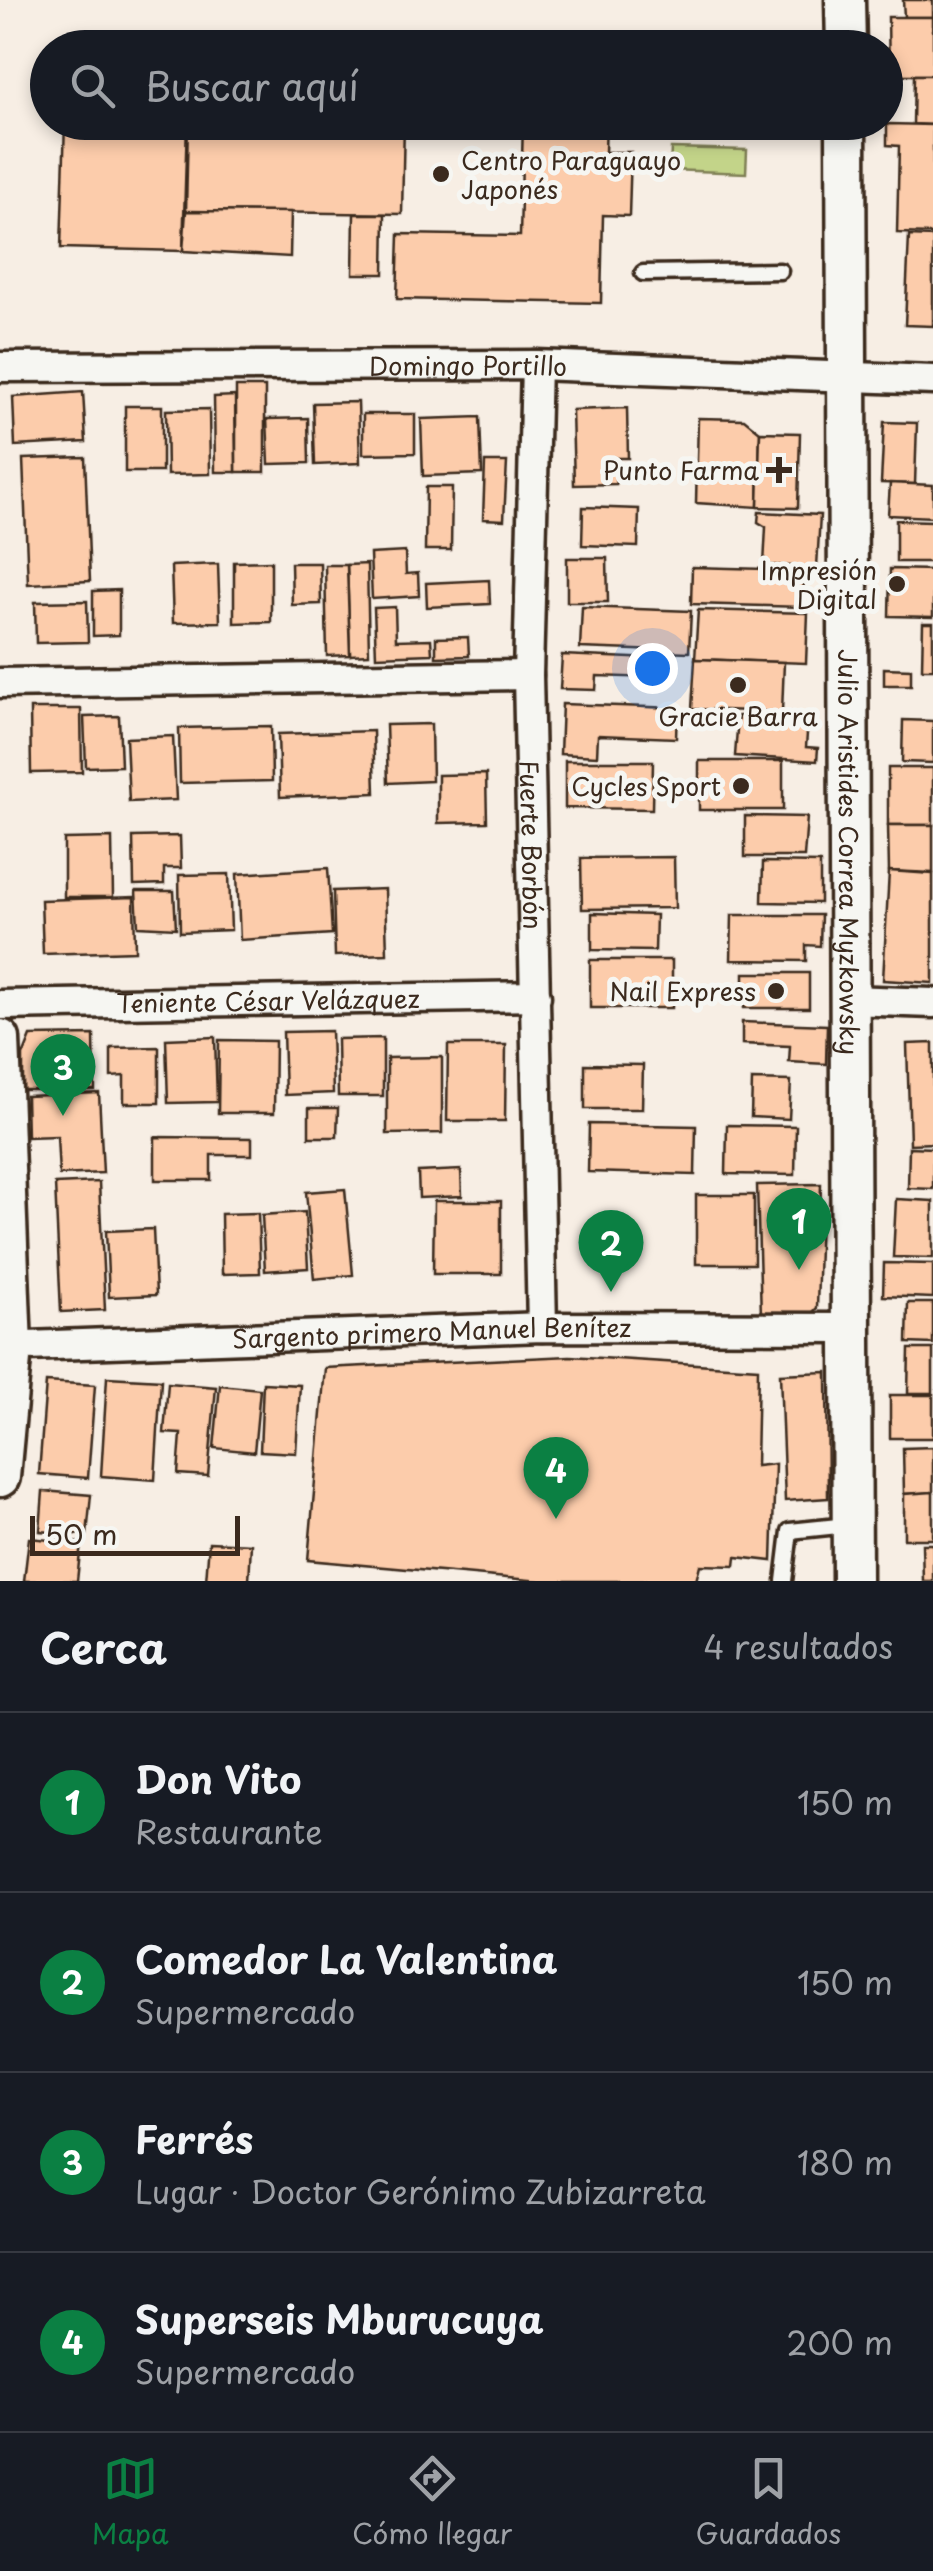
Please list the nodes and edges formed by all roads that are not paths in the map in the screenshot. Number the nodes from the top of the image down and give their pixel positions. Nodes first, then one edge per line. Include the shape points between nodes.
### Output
1 (846, 0) edge
2 (846, 30) edge
3 (846, 140) edge
4 (780, 270) dead end
5 (643, 273) dead end
6 (536, 365) junction
7 (0, 367) edge
8 (846, 376) junction
9 (933, 380) edge
10 (528, 675) junction
11 (0, 683) edge
12 (536, 996) junction
13 (850, 1000) junction
14 (933, 1003) edge
15 (0, 1005) edge
16 (0, 1039) edge
17 (542, 1327) junction
18 (852, 1328) junction
19 (6, 1348) edge
20 (0, 1477) edge
21 (852, 1524) junction
22 (784, 1581) edge
23 (852, 1581) edge

1 - 2 main road
3 - 8 main road, Julio Aristides Correa Myzkowsky
4 - 5 lane
6 - 7 street, Domingo Portillo
6 - 8 street, Domingo Portillo
6 - 10 street, Fuerte Borbón
8 - 9 street, Domingo Portillo
8 - 13 main road, Julio Aristides Correa Myzkowsky
10 - 11 street
10 - 12 street, Fuerte Borbón
12 - 15 street, Teniente César Velázquez
12 - 17 street, Fuerte Borbón
13 - 14 street
13 - 18 main road, Julio Aristides Correa Myzkowsky
16 - 19 main road
17 - 18 street, Sargento primero Manuel Benítez
17 - 19 street, Sargento primero Manuel Benítez
18 - 21 main road, Julio Aristides Correa Myzkowsky
19 - 20 main road
21 - 22 lane via 790,1531
21 - 23 main road, Julio Aristides Correa Myzkowsky

